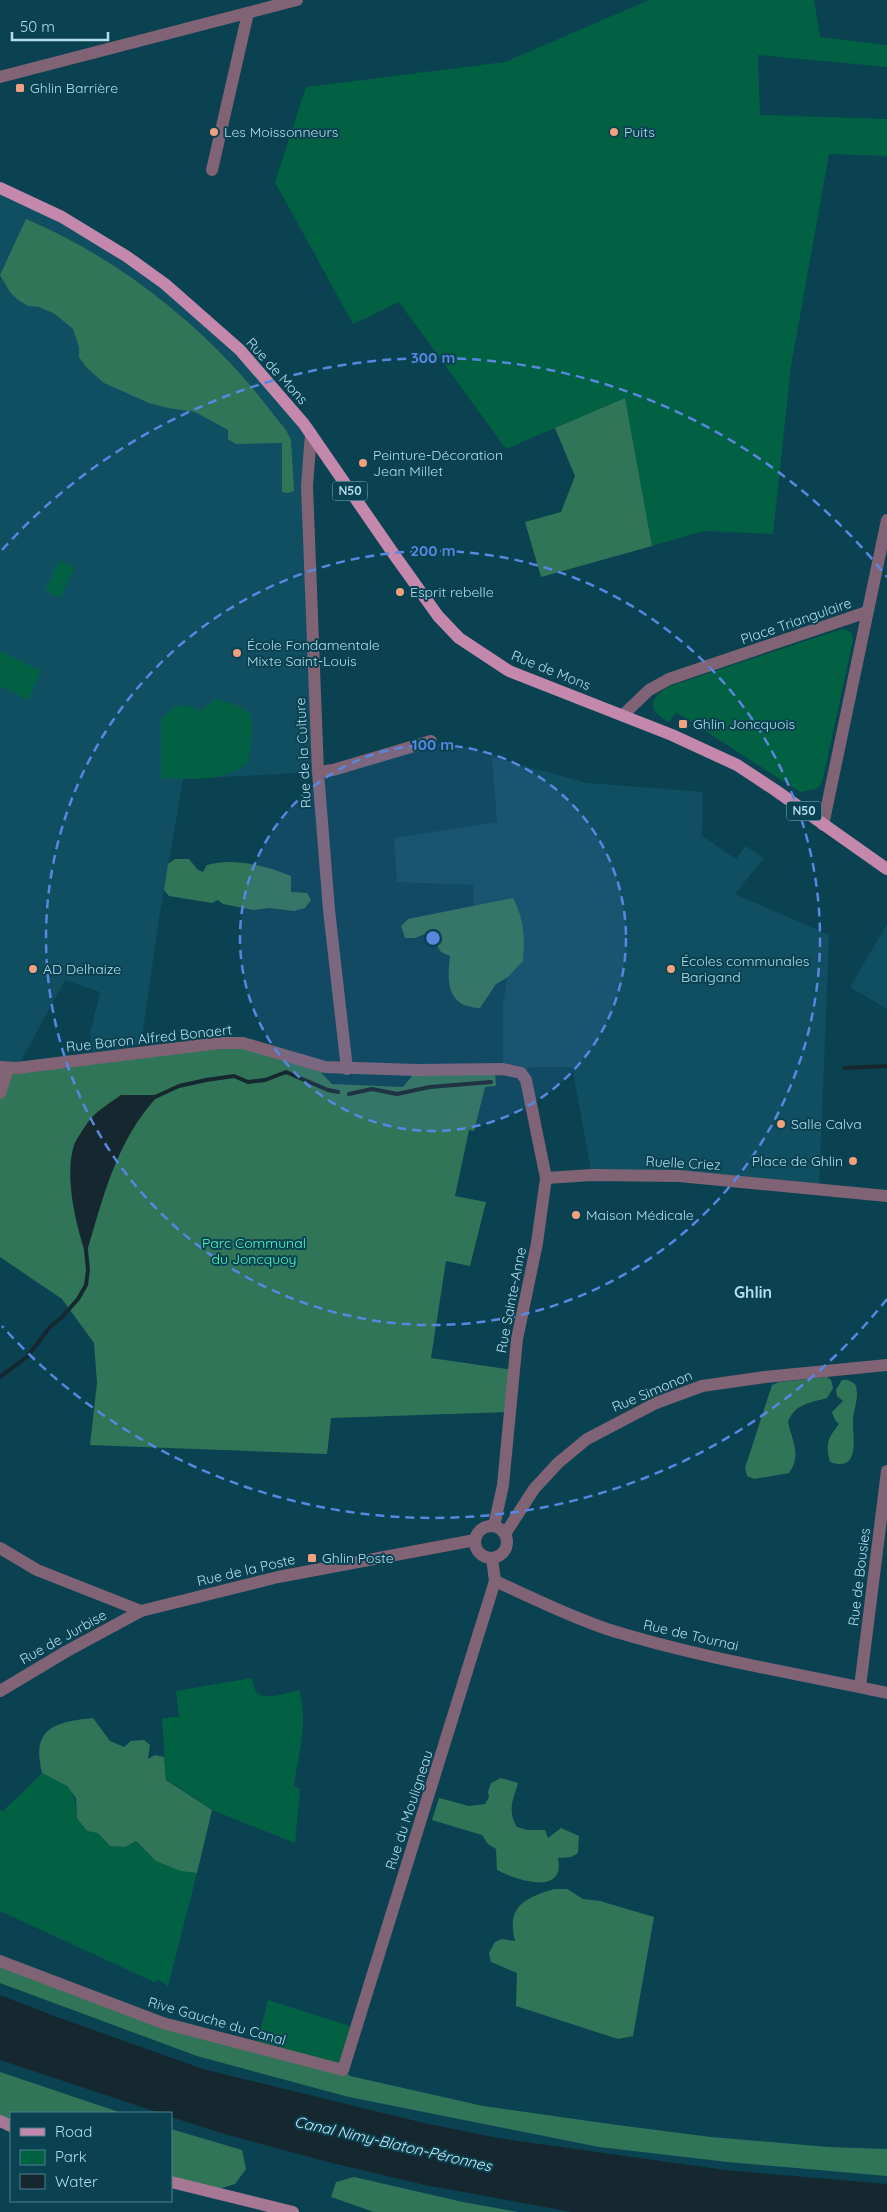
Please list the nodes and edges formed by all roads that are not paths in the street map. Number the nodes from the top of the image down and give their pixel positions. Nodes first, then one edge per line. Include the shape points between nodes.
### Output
1 (297, 0) edge
2 (248, 13) junction
3 (0, 77) edge
4 (212, 170) dead end
5 (0, 188) edge
6 (311, 434) junction
7 (887, 520) edge
8 (867, 612) junction
9 (623, 715) junction
10 (431, 741) dead end
11 (318, 772) junction
12 (823, 825) junction
13 (887, 870) edge
14 (4, 1068) edge
15 (347, 1069) junction
16 (526, 1080) joint
17 (0, 1093) edge
18 (546, 1178) junction
19 (887, 1196) edge
20 (887, 1365) edge
21 (887, 1471) edge
22 (500, 1530) junction
23 (475, 1540) junction
24 (0, 1548) edge
25 (492, 1558) junction
26 (495, 1581) junction
27 (141, 1611) junction
28 (860, 1687) junction
29 (0, 1691) edge
30 (887, 1692) edge
31 (0, 1961) edge
32 (343, 2070) joint
33 (172, 2182) edge
34 (293, 2212) edge

1 - 2 street
2 - 3 street
2 - 4 street
5 - 6 main road, Rue de Mons / N50 via 62,217 165,284 240,350
6 - 9 main road, Rue de Mons / N50 via 438,616 459,638 509,670
6 - 11 street, Rue de la Culture via 307,486
7 - 8 street
8 - 9 street, Place Triangulaire via 669,679 648,690
8 - 12 street, Place Triangulaire
9 - 12 main road, Rue de Mons / N50 via 737,766
10 - 11 street
11 - 15 street, Rue de la Culture
12 - 13 main road, Rue de Mons / N50
14 - 15 street, Rue Baron Alfred Bonaert via 243,1043 313,1064
14 - 17 street
15 - 16 street, Rue Baron Alfred Bonaert via 503,1069 521,1073
16 - 18 street, Rue Sainte-Anne
18 - 19 street, Ruelle Criez via 662,1175
18 - 22 street, Rue Sainte-Anne via 537,1243 517,1338
20 - 22 street, Rue Simonon via 702,1386 656,1403 587,1438 558,1463
21 - 28 street, Rue de Bousies
22 - 23 street via 484,1527
22 - 25 street via 506,1548
23 - 25 street via 481,1554
23 - 27 street, Rue de la Poste via 278,1577
24 - 27 street via 37,1570
25 - 26 street, Rue du Mouligneau
26 - 28 street, Rue de Tournai via 577,1618 646,1640
26 - 32 street, Rue du Mouligneau
27 - 29 street, Rue de Jurbise
28 - 30 street, Rue de Tournai
31 - 32 street, Rive Gauche du Canal via 163,2024
33 - 34 main road

